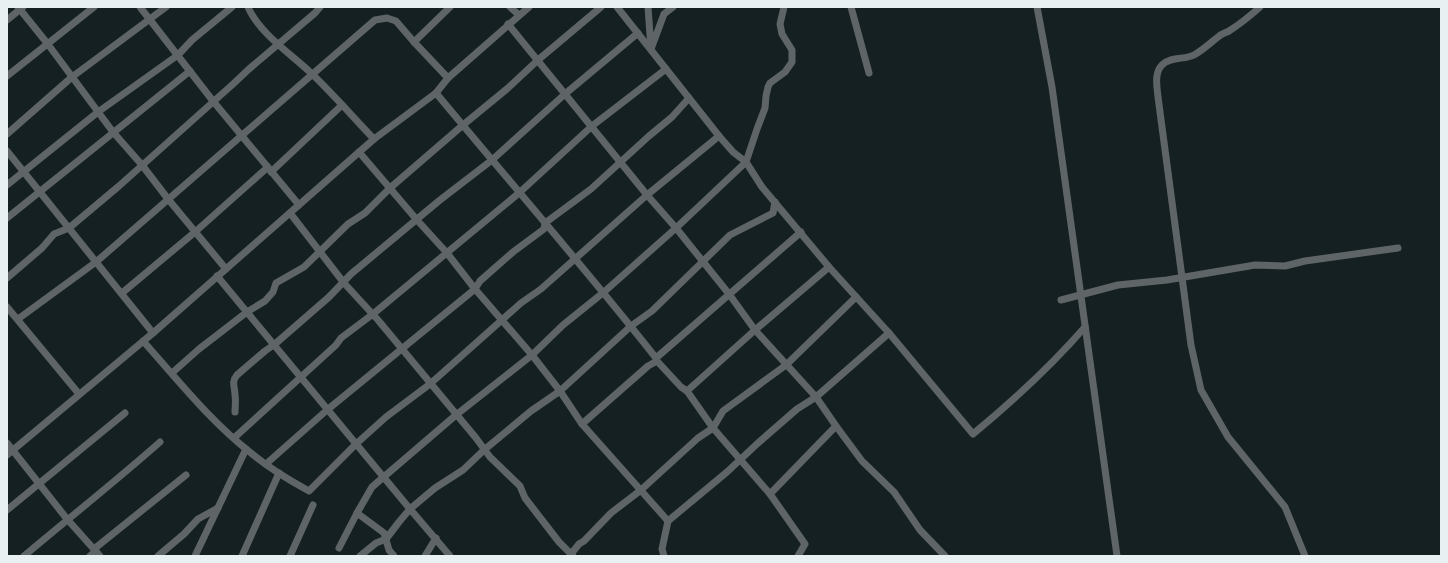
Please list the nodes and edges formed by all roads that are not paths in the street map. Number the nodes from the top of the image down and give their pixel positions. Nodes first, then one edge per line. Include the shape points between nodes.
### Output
1 (94, 7) edge
2 (140, 7) edge
3 (166, 7) edge
4 (232, 7) edge
5 (248, 7) edge
6 (320, 7) edge
7 (450, 7) edge
8 (510, 7) edge
9 (529, 7) edge
10 (601, 7) edge
11 (617, 7) edge
12 (648, 7) edge
13 (673, 7) edge
14 (784, 7) edge
15 (851, 7) edge
16 (1037, 7) edge
17 (1260, 7) edge
18 (20, 8) edge
19 (519, 15) junction
20 (7, 20) edge
21 (149, 20) junction
22 (508, 24) junction
23 (638, 32) junction
24 (414, 42) junction
25 (47, 43) junction
26 (279, 44) junction
27 (651, 49) junction
28 (178, 55) junction
29 (538, 60) junction
30 (666, 69) junction
31 (190, 71) junction
32 (312, 74) junction
33 (869, 74) dead end
34 (7, 76) edge
35 (72, 77) junction
36 (448, 78) junction
37 (436, 93) junction
38 (565, 94) junction
39 (688, 98) junction
40 (213, 101) junction
41 (342, 106) junction
42 (98, 112) junction
43 (462, 125) junction
44 (592, 126) junction
45 (113, 132) junction
46 (7, 134) edge
47 (241, 136) junction
48 (719, 136) junction
49 (374, 139) junction
50 (7, 151) edge
51 (359, 152) junction
52 (492, 160) junction
53 (621, 162) junction
54 (746, 162) junction
55 (142, 165) junction
56 (269, 169) junction
57 (23, 172) junction
58 (7, 185) edge
59 (390, 188) junction
60 (39, 192) junction
61 (519, 192) junction
62 (647, 195) junction
63 (168, 199) junction
64 (775, 202) junction
65 (299, 205) junction
66 (290, 213) junction
67 (7, 218) edge
68 (417, 220) junction
69 (545, 223) junction
70 (69, 228) junction
71 (676, 228) junction
72 (195, 232) junction
73 (801, 232) junction
74 (1398, 248) dead end
75 (319, 251) junction
76 (447, 254) junction
77 (575, 259) junction
78 (96, 262) junction
79 (703, 262) junction
80 (829, 267) junction
81 (226, 269) junction
82 (218, 276) junction
83 (7, 278) edge
84 (1182, 278) junction
85 (344, 282) junction
86 (475, 289) junction
87 (604, 292) junction
88 (122, 294) junction
89 (729, 294) junction
90 (1080, 295) junction
91 (856, 297) junction
92 (1061, 300) dead end
93 (7, 307) edge
94 (247, 312) junction
95 (373, 314) junction
96 (18, 319) junction
97 (502, 320) junction
98 (631, 326) junction
99 (1084, 327) junction
100 (755, 330) junction
101 (153, 333) junction
102 (889, 333) junction
103 (143, 341) junction
104 (275, 344) junction
105 (402, 349) junction
106 (532, 355) junction
107 (656, 359) junction
108 (786, 365) junction
109 (172, 373) junction
110 (302, 378) junction
111 (430, 384) junction
112 (560, 391) junction
113 (687, 391) junction
114 (80, 394) junction
115 (816, 397) junction
116 (327, 410) junction
117 (235, 412) dead end
118 (125, 414) dead end
119 (456, 415) junction
120 (582, 424) junction
121 (836, 426) junction
122 (713, 428) junction
123 (234, 438) junction
124 (160, 442) dead end
125 (7, 443) edge
126 (356, 444) junction
127 (246, 449) junction
128 (484, 450) junction
129 (10, 452) edge
130 (740, 459) junction
131 (266, 464) junction
132 (279, 473) junction
133 (186, 475) dead end
134 (384, 478) junction
135 (39, 484) junction
136 (640, 490) junction
137 (770, 494) junction
138 (313, 505) dead end
139 (218, 508) junction
140 (410, 509) junction
141 (7, 510) edge
142 (357, 513) junction
143 (67, 519) junction
144 (668, 521) junction
145 (436, 538) junction
146 (386, 539) junction
147 (339, 548) dead end
148 (97, 552) edge
149 (572, 555) edge
150 (24, 556) edge
151 (90, 556) edge
152 (158, 556) edge
153 (195, 556) edge
154 (242, 556) edge
155 (290, 556) edge
156 (360, 556) edge
157 (394, 556) edge
158 (425, 556) edge
159 (450, 556) edge
160 (664, 556) edge
161 (798, 556) edge
162 (946, 556) edge
163 (1117, 556) edge
164 (1305, 556) edge

1 - 25 street
2 - 21 street
3 - 21 street
4 - 28 street
5 - 26 street via 254,18
6 - 26 street
7 - 24 street
8 - 19 street
9 - 19 street
10 - 29 street
11 - 23 street
12 - 27 street
13 - 27 street via 664,14
14 - 54 street via 780,24 782,34 792,50 792,62 768,87 765,108
15 - 33 street
16 - 90 street via 1052,87
17 - 84 street via 1246,20 1192,56 1181,57 1161,65 1157,74 1160,123
18 - 20 street
18 - 25 street
19 - 22 street
21 - 28 street
21 - 35 street
22 - 29 street
22 - 36 street
23 - 27 street
23 - 38 street
24 - 32 street via 396,21 387,18 375,20
24 - 36 street
25 - 34 street
25 - 35 street
26 - 32 street
26 - 40 street
27 - 30 street
28 - 31 street
28 - 42 street
29 - 38 street
29 - 43 street
30 - 39 street
30 - 44 street
31 - 40 street
31 - 45 street
32 - 41 street
32 - 47 street
35 - 42 street
35 - 46 street
36 - 37 street
37 - 43 street
37 - 49 street
38 - 44 street
38 - 52 street
39 - 48 street
39 - 53 street via 672,117
40 - 47 street
40 - 55 street
41 - 49 street
41 - 56 street
42 - 45 street
42 - 57 street
43 - 52 street
43 - 59 street
44 - 53 street
44 - 61 street
45 - 55 street
45 - 60 street
47 - 56 street
47 - 63 street
48 - 54 street
48 - 62 street
49 - 51 street
50 - 57 street
51 - 59 street
51 - 65 street
52 - 61 street
52 - 68 street
53 - 62 street
53 - 69 street via 591,189
54 - 64 street
54 - 71 street
55 - 63 street
55 - 70 street
56 - 65 street
56 - 72 street
57 - 58 street
57 - 60 street
59 - 68 street
59 - 75 street via 366,213 348,224
60 - 67 street
60 - 70 street
61 - 69 street
61 - 76 street
62 - 71 street
62 - 77 street
63 - 72 street
63 - 78 street
64 - 73 street
64 - 79 street via 773,213 730,235
65 - 66 street
66 - 75 street
66 - 81 street
68 - 76 street
68 - 85 street
69 - 77 street
69 - 86 street via 544,229 513,252
70 - 78 street
70 - 83 street via 54,234 42,248
71 - 79 street
71 - 87 street
72 - 81 street
72 - 88 street
73 - 80 street
73 - 89 street
74 - 84 street via 1285,266 1255,265
75 - 85 street
75 - 94 street via 304,266 276,283 273,292 265,301
76 - 86 street
76 - 95 street
77 - 87 street
77 - 97 street
78 - 88 street
78 - 96 street
79 - 89 street
79 - 98 street via 652,311
80 - 91 street
80 - 100 street
81 - 82 street
82 - 94 street
82 - 101 street
84 - 90 street via 1118,284
84 - 164 street via 1191,345 1201,390 1228,437 1285,507
85 - 95 street
85 - 104 street via 330,298
86 - 97 street
86 - 105 street
87 - 98 street
87 - 106 street via 563,325
88 - 101 street
89 - 100 street
89 - 107 street
90 - 92 street
90 - 99 street
91 - 102 street
91 - 108 street
93 - 96 street
94 - 104 street
94 - 109 street
95 - 105 street
95 - 110 street via 341,338
96 - 114 street
97 - 106 street
97 - 111 street
98 - 107 street
98 - 112 street
99 - 102 street via 1053,362 973,434
99 - 163 street
100 - 108 street
100 - 113 street
101 - 103 street
102 - 115 street
103 - 109 street
103 - 114 street
104 - 110 street
104 - 117 street via 234,379
105 - 111 street
105 - 116 street
106 - 112 street
106 - 119 street
107 - 113 street
107 - 120 street
108 - 115 street
108 - 122 street via 723,411
109 - 123 street via 211,417
110 - 116 street
110 - 123 street
111 - 119 street
111 - 126 street via 386,417
112 - 120 street
112 - 128 street
113 - 122 street
114 - 129 street
115 - 121 street
115 - 130 street via 797,409
116 - 126 street
116 - 131 street
118 - 135 street
119 - 128 street
119 - 134 street
120 - 136 street
121 - 137 street
121 - 162 street via 862,461 894,492 920,530
122 - 130 street
122 - 136 street via 698,438
123 - 127 street
124 - 143 street
125 - 129 street
126 - 132 street via 309,492
126 - 134 street
127 - 131 street
127 - 139 street
128 - 140 street via 463,470 435,488
128 - 149 street via 520,486 525,498
129 - 135 street
130 - 137 street
130 - 144 street
131 - 132 street
132 - 154 street
133 - 148 street
134 - 140 street
134 - 142 street via 372,487
135 - 141 street
135 - 143 street
136 - 144 street
136 - 149 street via 611,513 579,544
137 - 161 street via 805,544
138 - 155 street
139 - 152 street via 198,519
139 - 153 street
140 - 145 street
140 - 146 street
142 - 146 street via 380,529
142 - 147 street
143 - 148 street
143 - 150 street
144 - 160 street via 662,549
145 - 158 street
145 - 159 street
146 - 156 street via 376,543
146 - 157 street
148 - 151 street

